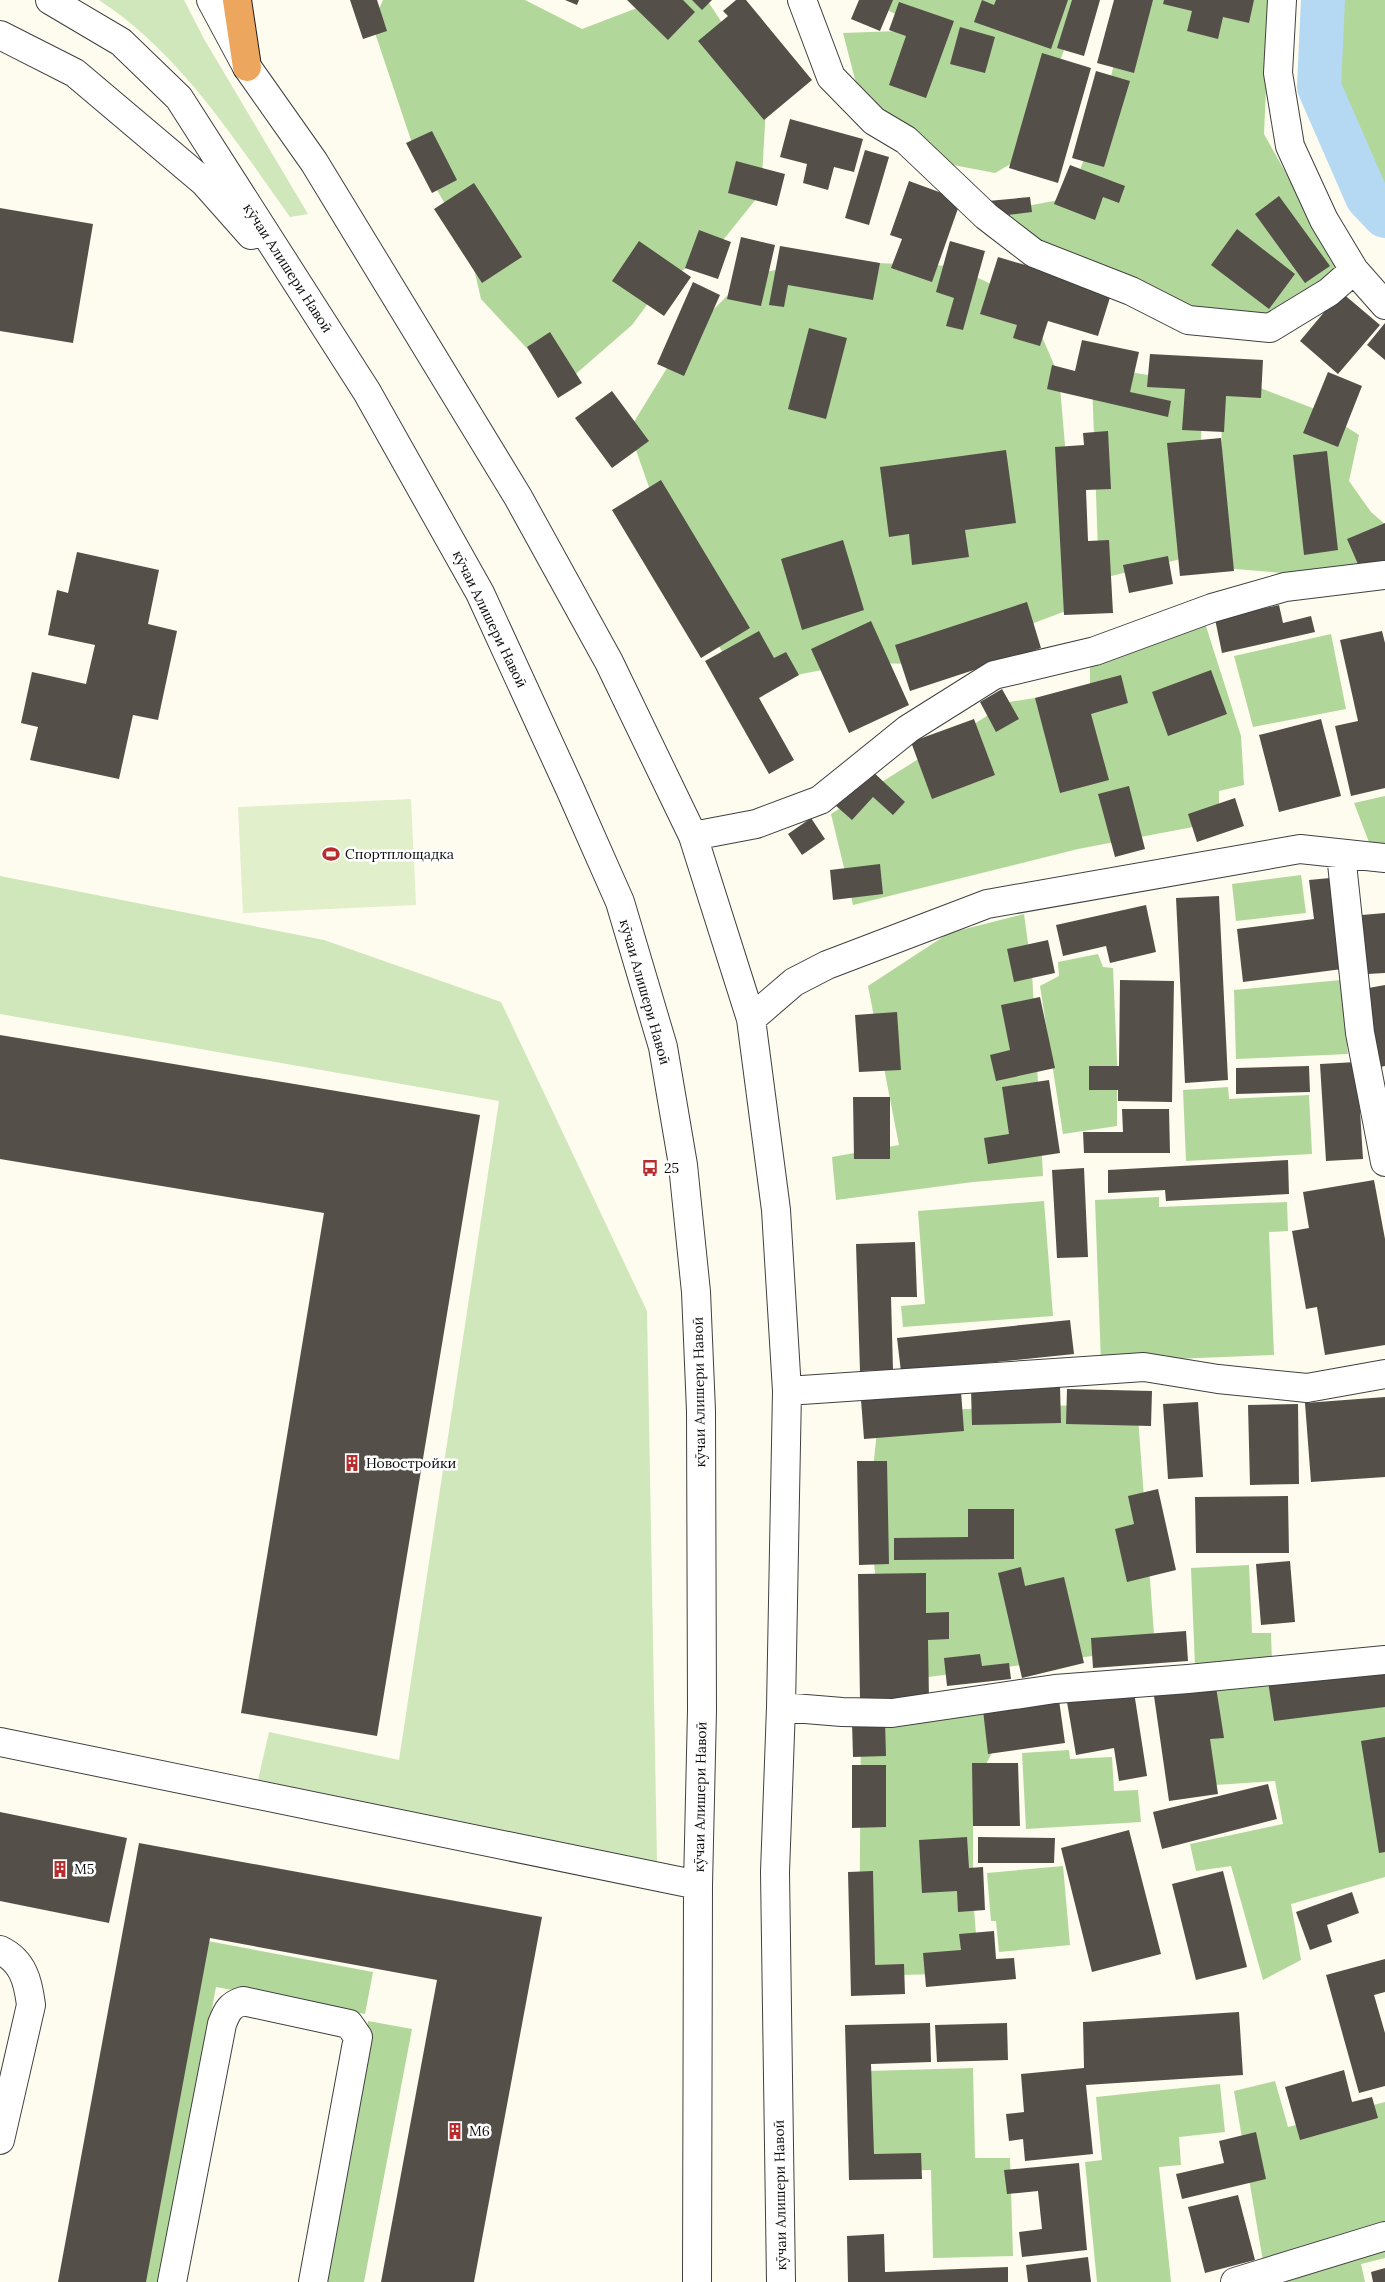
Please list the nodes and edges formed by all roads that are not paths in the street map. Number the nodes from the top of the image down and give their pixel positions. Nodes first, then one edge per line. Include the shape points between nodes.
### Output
1 (50, 0) edge
2 (212, 0) edge
3 (236, 0) edge
4 (802, 0) edge
5 (1282, 0) edge
6 (0, 35) edge
7 (248, 67) junction
8 (1354, 270) junction
9 (305, 295) junction
10 (1385, 305) edge
11 (1385, 576) edge
12 (693, 836) junction
13 (1341, 854) junction
14 (1385, 858) edge
15 (751, 1018) junction
16 (1385, 1162) edge
17 (1385, 1374) edge
18 (787, 1391) junction
19 (1385, 1660) edge
20 (781, 1707) junction
21 (0, 1742) edge
22 (698, 1885) junction
23 (0, 1950) edge
24 (0, 2140) edge
25 (1385, 2236) edge
26 (172, 2282) edge
27 (313, 2282) edge
28 (697, 2282) edge
29 (781, 2282) edge
30 (1236, 2282) edge

1 - 9 street, кӯчаи Алишери Навоӣ via 121,42 179,98
2 - 7 street, кӯчаи Алишери Навоӣ
3 - 7 highway
4 - 8 street via 831,77 874,121 906,140 986,216 1034,253 1131,291 1188,320 1270,328 1329,292
5 - 8 street via 1278,73 1290,146 1324,220
6 - 9 street via 75,72 204,182
7 - 12 street, кӯчаи Алишери Навоӣ via 314,162 518,496 610,662
8 - 10 street
9 - 22 street, кӯчаи Алишери Навоӣ via 367,392 480,593 620,902 663,1047 683,1165 698,1322 702,1710
11 - 12 street via 1285,587 1212,608 1095,651 994,675 908,730 820,800 756,824
12 - 15 street, кӯчаи Алишери Навоӣ
13 - 14 street
13 - 15 street via 1300,849 987,904 828,965 794,982
13 - 16 street via 1360,1033
15 - 18 street, кӯчаи Алишери Навоӣ via 776,1210
17 - 18 street via 1308,1388 1218,1379 1144,1367
18 - 20 street, кӯчаи Алишери Навоӣ
19 - 20 street via 1055,1689 892,1713
20 - 29 street, кӯчаи Алишери Навоӣ via 775,1872
21 - 22 street
22 - 28 street, кӯчаи Алишери Навоӣ
23 - 24 street via 19,1964 29,1987 31,2005
25 - 30 street
26 - 27 street via 222,2024 233,2004 244,2001 349,2024 358,2037

